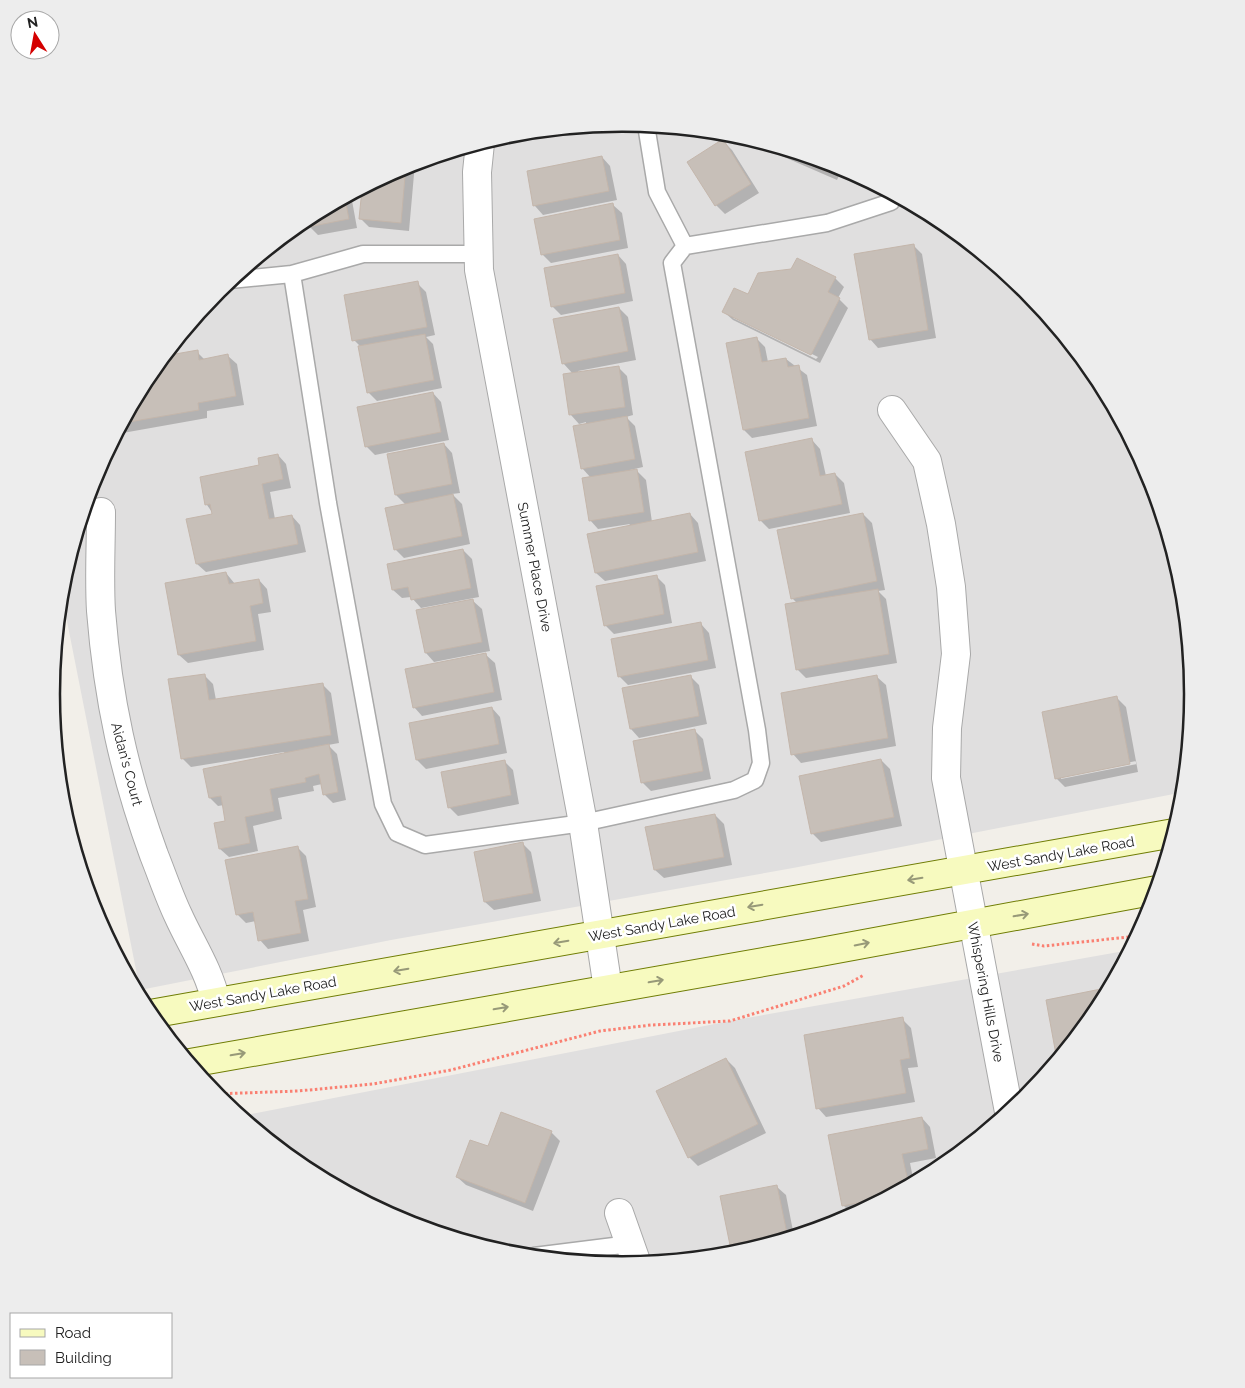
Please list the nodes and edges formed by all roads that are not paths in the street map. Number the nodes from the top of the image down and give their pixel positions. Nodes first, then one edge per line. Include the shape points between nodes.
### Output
1 (647, 133) edge
2 (479, 150) edge
3 (892, 201) edge
4 (685, 246) junction
5 (479, 254) junction
6 (292, 274) junction
7 (244, 279) edge
8 (892, 410) dead end
9 (101, 512) dead end
10 (583, 823) junction
11 (1167, 834) edge
12 (964, 871) junction
13 (1149, 892) edge
14 (973, 924) junction
15 (600, 935) junction
16 (608, 989) junction
17 (216, 1002) junction
18 (159, 1012) edge
19 (197, 1062) edge
20 (1007, 1104) edge
21 (619, 1213) dead end
22 (633, 1254) edge
23 (586, 1255) edge

1 - 4 lane via 657,192
2 - 5 street, Summer Place Drive
3 - 4 lane via 827,223
4 - 10 lane via 672,263 761,763 755,780 734,790
5 - 6 lane via 363,254
5 - 10 street, Summer Place Drive via 481,280
6 - 7 lane
6 - 10 lane via 328,503 383,804 397,833 425,845
8 - 12 street, Whispering Hills Drive via 927,461 951,587 956,654 947,728 946,778
9 - 17 street, Aidan's Court via 101,609 108,682 120,747 155,856 178,915 211,982
10 - 15 street, Summer Place Drive
11 - 12 main road, West Sandy Lake Road
12 - 14 street, Whispering Hills Drive
12 -> 15 main road, West Sandy Lake Road
14 -> 13 main road
16 -> 14 main road
14 - 20 street, Whispering Hills Drive
15 - 16 street, Summer Place Drive
15 -> 17 main road, West Sandy Lake Road
19 -> 16 main road
17 - 18 main road, West Sandy Lake Road
21 - 22 street
22 - 23 lane

